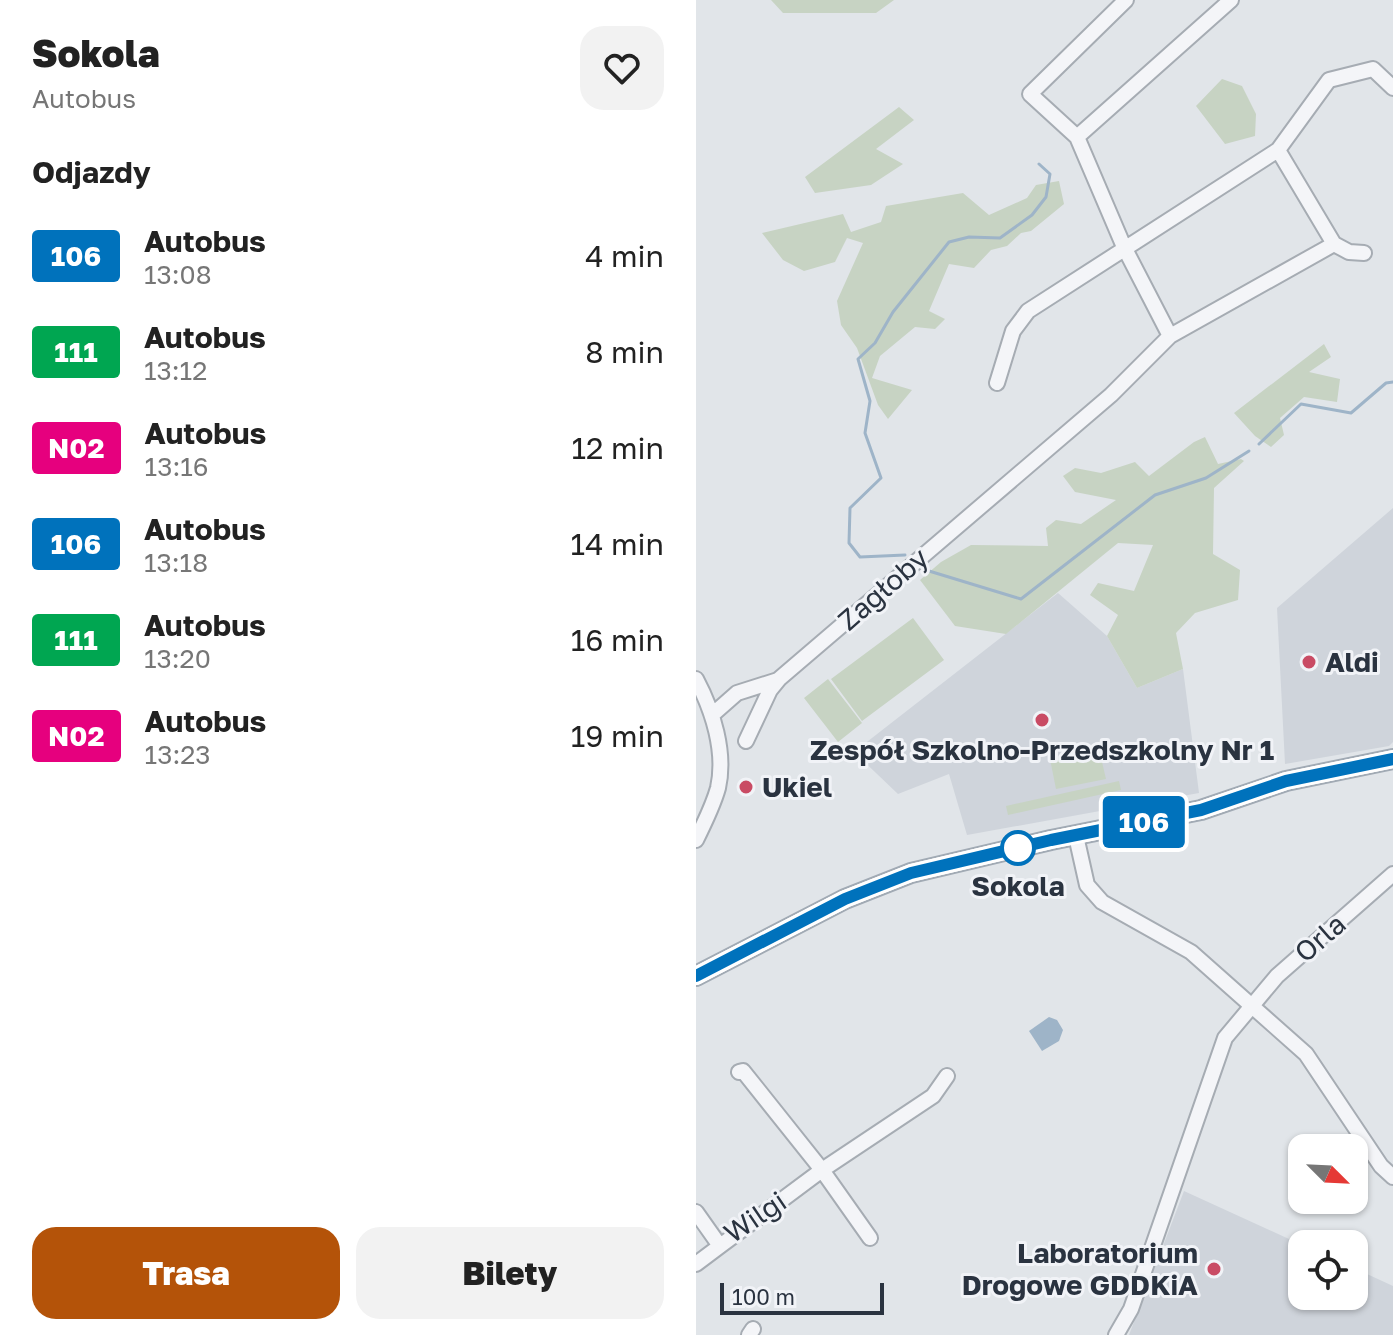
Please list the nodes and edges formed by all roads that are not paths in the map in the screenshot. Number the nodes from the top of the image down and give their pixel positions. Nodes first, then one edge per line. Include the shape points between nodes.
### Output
1 (1126, 0) edge
2 (1231, 0) edge
3 (1393, 88) edge
4 (1077, 137) junction
5 (1278, 150) junction
6 (1334, 244) junction
7 (1124, 247) junction
8 (1364, 253) dead end
9 (1170, 336) junction
10 (997, 383) dead end
11 (696, 679) edge
12 (779, 679) junction
13 (712, 715) junction
14 (746, 741) dead end
15 (1393, 759) edge
16 (1076, 836) junction
17 (696, 840) edge
18 (1393, 874) edge
19 (696, 976) edge
20 (1252, 1007) junction
21 (739, 1072) dead end
22 (947, 1076) dead end
23 (822, 1170) junction
24 (1393, 1177) edge
25 (696, 1212) edge
26 (870, 1238) dead end
27 (720, 1246) junction
28 (696, 1264) edge
29 (1116, 1335) edge

1 - 4 street via 1030,94
2 - 4 street
3 - 5 street via 1373,69 1329,80
4 - 7 street
5 - 6 street
5 - 7 street
6 - 8 street
6 - 9 street, Zagłoby
7 - 9 street
7 - 10 street via 1028,311 1013,331
9 - 12 street, Zagłoby via 1111,395
11 - 13 street
12 - 13 street, Zagłoby via 737,693
12 - 14 street, Zagłoby
13 - 17 street via 720,777
15 - 16 main road via 1286,781 1201,810
16 - 19 main road via 893,880
16 - 20 street via 1087,885 1102,902 1191,952
18 - 20 street, Orla via 1277,976
20 - 24 street via 1306,1054
20 - 29 street via 1222,1045 1131,1309
21 - 23 street
22 - 23 street, Wilgi via 933,1096
23 - 26 street
23 - 27 street, Wilgi
25 - 27 street, Wilgi
27 - 28 street

